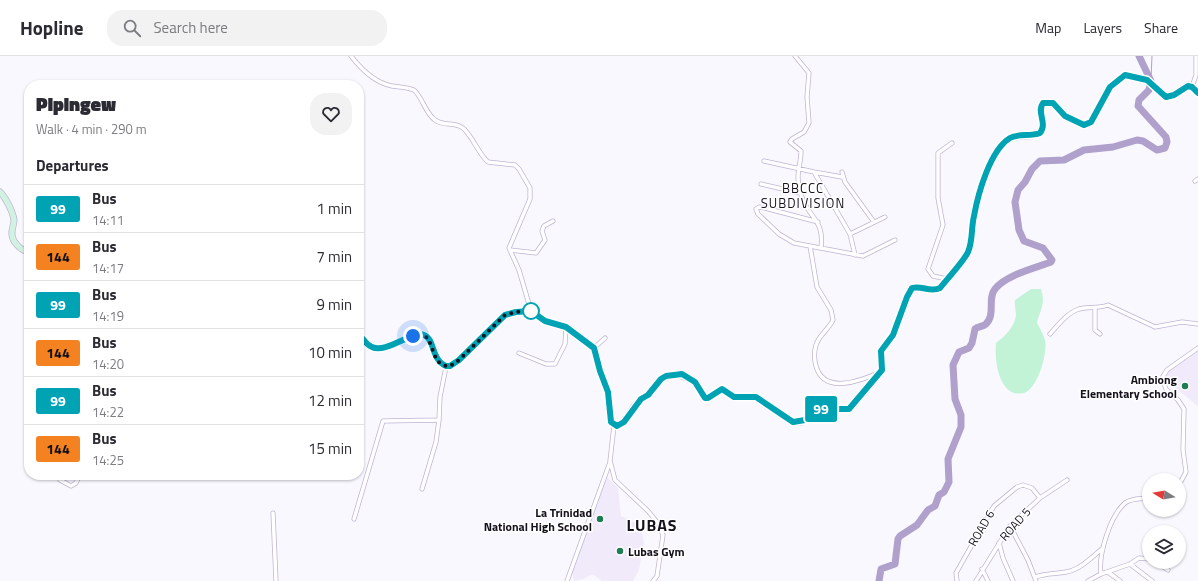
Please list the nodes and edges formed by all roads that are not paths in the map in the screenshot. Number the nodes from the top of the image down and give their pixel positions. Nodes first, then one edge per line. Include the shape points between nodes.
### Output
1 (351, 56) edge
2 (795, 56) edge
3 (1196, 56) edge
4 (1192, 87) junction
5 (1198, 93) edge
6 (952, 143) dead end
7 (764, 161) dead end
8 (798, 168) junction
9 (814, 172) junction
10 (761, 184) dead end
11 (0, 192) edge
12 (800, 193) junction
13 (886, 217) dead end
14 (553, 220) dead end
15 (818, 222) junction
16 (874, 222) junction
17 (850, 234) junction
18 (895, 240) dead end
19 (810, 246) junction
20 (821, 248) junction
21 (24, 250) edge
22 (510, 250) junction
23 (855, 255) junction
24 (947, 279) junction
25 (1095, 309) junction
26 (531, 311) junction
27 (1198, 324) edge
28 (566, 327) junction
29 (1050, 334) dead end
30 (1100, 334) dead end
31 (605, 338) dead end
32 (364, 341) edge
33 (594, 348) junction
34 (1198, 348) edge
35 (519, 353) dead end
36 (446, 366) junction
37 (882, 370) junction
38 (439, 420) junction
39 (614, 426) junction
40 (610, 461) junction
41 (1186, 473) edge
42 (60, 480) dead end
43 (78, 480) edge
44 (1067, 480) dead end
45 (422, 489) dead end
46 (1040, 498) junction
47 (1142, 499) edge
48 (273, 513) dead end
49 (354, 519) dead end
50 (1010, 526) junction
51 (999, 542) junction
52 (1103, 548) junction
53 (1142, 558) edge
54 (1130, 564) junction
55 (982, 570) junction
56 (1108, 572) junction
57 (1102, 574) junction
58 (1036, 579) edge
59 (1091, 580) edge
60 (276, 581) edge
61 (566, 581) edge
62 (653, 581) edge
63 (957, 581) edge
64 (976, 581) edge
65 (988, 581) edge
66 (1013, 581) edge
67 (1120, 581) edge
68 (1152, 581) edge

1 - 22 street via 377,80 390,86 414,90 432,118 440,123 464,129 488,162 510,164 520,169 530,188 530,194 509,245
2 - 8 street via 810,77 807,97 809,123 804,132 790,140 801,151
3 - 4 street via 1196,75
4 - 5 main road
4 - 24 main road via 1185,86 1174,95 1166,97 1149,81 1125,75 1118,79 1102,99 1091,122 1084,125 1065,116 1053,103 1043,103 1040,109 1043,127 1040,133 1012,137 1005,141 995,155 983,184 968,254
6 - 24 street via 938,153 938,198 942,225 929,265 933,276
7 - 8 street
8 - 9 street
8 - 12 street
9 - 16 street via 842,175
9 - 17 street
10 - 12 street
11 - 21 main road via 14,219 13,238
12 - 15 street via 805,206
13 - 16 street
14 - 22 street via 544,226 542,231 545,240 536,253
15 - 19 street via 759,207 756,209 778,234 794,243
15 - 20 street via 823,235
16 - 17 street
17 - 23 street
18 - 23 street via 867,254
19 - 20 street
19 - 37 street via 817,287 831,310 833,320 816,343 815,362 821,377 844,384 869,377
20 - 23 street
22 - 26 street
24 - 37 main road via 936,290 916,287 910,292 893,335 881,351
25 - 27 street via 1108,305 1155,327 1182,322
25 - 29 street via 1078,309
25 - 30 street via 1095,330
26 - 28 main road via 545,321
26 - 36 main road via 505,315 459,360
28 - 33 main road
28 - 35 street via 565,344 555,364 546,364
31 - 33 street
32 - 36 main road via 379,349 418,334 424,335 428,338 437,361
33 - 39 main road via 608,392 611,422
34 - 41 street via 1167,370 1162,378 1166,389 1184,409 1183,450 1187,467
36 - 38 street
37 - 39 main road via 849,409 821,409 798,422 793,422 756,397 734,397 722,389 705,398 695,382 682,374 674,374 661,379 653,390 634,406 624,422
38 - 45 street via 434,454
38 - 49 street via 383,421
39 - 40 street
40 - 61 street
40 - 62 street via 615,480 648,511 663,535
42 - 43 street via 71,486
44 - 46 street, ROAD 5
46 - 50 street, ROAD 5
46 - 63 street, ROAD 6 via 1032,488 1023,485 998,502 956,573
47 - 52 street via 1130,500 1125,504 1112,523
48 - 60 street
50 - 51 street, ROAD 5
50 - 58 street
51 - 55 street, ROAD 5
51 - 66 street
52 - 57 street via 1100,566
52 - 58 street via 1070,571 1054,572
53 - 54 street
54 - 56 street
54 - 68 street
55 - 64 street, ROAD 5
55 - 65 street
56 - 57 street
56 - 67 street
57 - 59 street

